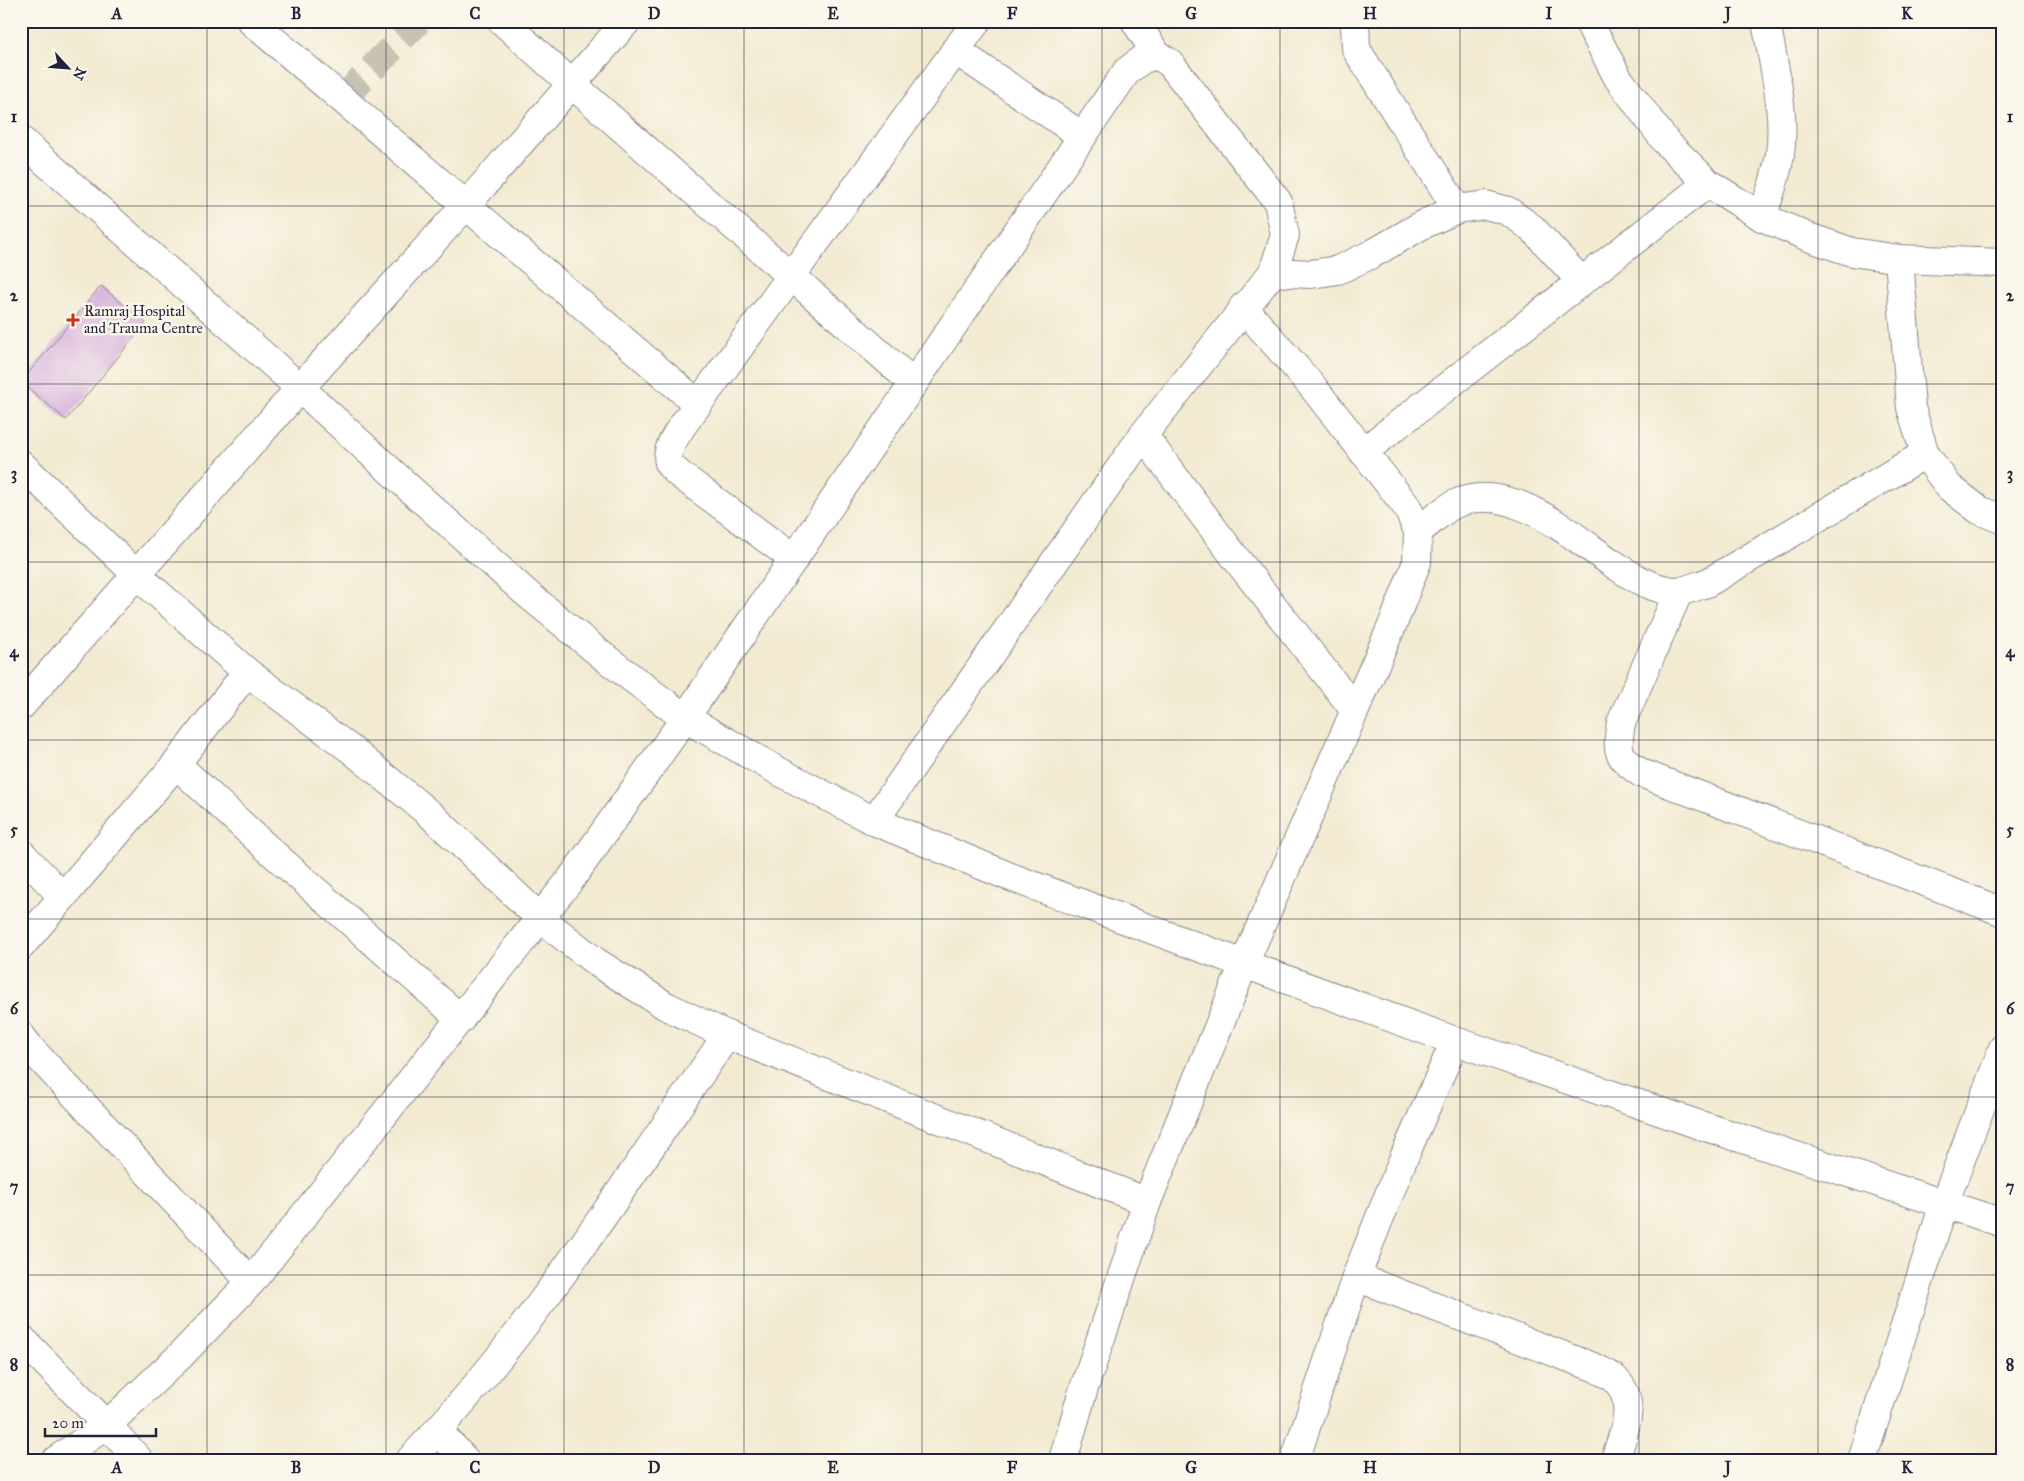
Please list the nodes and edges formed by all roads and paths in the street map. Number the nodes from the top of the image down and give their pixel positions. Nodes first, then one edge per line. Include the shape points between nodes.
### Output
1 (251, 21) edge
2 (502, 21) edge
3 (627, 21) edge
4 (977, 21) edge
5 (1135, 21) edge
6 (1355, 21) edge
7 (1588, 21) edge
8 (1766, 21) edge
9 (955, 50) junction
10 (1157, 56) junction
11 (571, 84) junction
12 (1082, 136) junction
13 (21, 140) edge
14 (1708, 182) junction
15 (466, 205) junction
16 (1456, 210) junction
17 (1762, 217) junction
18 (1900, 259) junction
19 (2003, 263) edge
20 (1272, 272) junction
21 (793, 276) junction
22 (1582, 281) junction
23 (1243, 307) junction
24 (913, 384) junction
25 (300, 388) junction
26 (698, 404) junction
27 (1143, 435) junction
28 (1363, 452) junction
29 (1925, 454) junction
30 (21, 464) edge
31 (2003, 520) edge
32 (1418, 531) junction
33 (794, 559) junction
34 (137, 575) junction
35 (1679, 591) junction
36 (248, 672) junction
37 (21, 706) edge
38 (1354, 709) junction
39 (685, 718) junction
40 (176, 764) junction
41 (874, 821) junction
42 (21, 853) edge
43 (63, 897) junction
44 (2003, 912) edge
45 (540, 918) junction
46 (21, 946) edge
47 (1244, 964) junction
48 (462, 1019) junction
49 (727, 1035) junction
50 (21, 1036) edge
51 (1455, 1042) junction
52 (2003, 1048) edge
53 (1147, 1202) junction
54 (1944, 1204) junction
55 (2003, 1222) edge
56 (1356, 1277) junction
57 (251, 1282) junction
58 (21, 1338) edge
59 (107, 1425) junction
60 (438, 1431) junction
61 (56, 1460) edge
62 (139, 1460) edge
63 (410, 1460) edge
64 (465, 1460) edge
65 (1063, 1460) edge
66 (1295, 1460) edge
67 (1615, 1460) edge
68 (1862, 1460) edge

1 - 15 street
2 - 11 street
3 - 11 street
4 - 9 street
5 - 10 street
6 - 16 street via 1356,49
7 - 14 street via 1618,78 1666,142
8 - 17 street via 1781,114 1778,161
9 - 12 street
9 - 21 street
10 - 12 street via 1142,59 1127,71
10 - 20 street via 1170,63 1278,202 1285,235
11 - 15 street
11 - 21 street
12 - 24 street
13 - 25 street
14 - 17 street
14 - 22 street
15 - 25 street
15 - 26 street
16 - 20 street via 1338,270 1311,274
16 - 22 street via 1486,205 1508,211 1532,228
17 - 18 street via 1808,238 1852,252
18 - 19 street
18 - 29 street via 1911,408
20 - 23 street
21 - 24 street
21 - 26 street
22 - 28 street
23 - 27 street
23 - 28 street via 1312,386
24 - 33 street
25 - 34 street
25 - 39 street via 525,592
26 - 33 street via 672,442 668,454 670,465
27 - 38 street
27 - 41 street
28 - 32 street via 1407,507
29 - 31 street via 1949,487 1979,510
29 - 35 street via 1707,582
30 - 34 street
32 - 35 street via 1455,504 1484,497 1514,501 1628,574 1656,588
32 - 38 street via 1417,562
33 - 39 street
34 - 36 street
34 - 37 street
35 - 44 street via 1621,724 1617,745 1624,761 1641,773
36 - 40 street
36 - 45 street via 432,815
38 - 47 street
39 - 41 street
39 - 45 street
40 - 43 street
40 - 48 street via 266,848
41 - 47 street via 1008,876
42 - 43 street
43 - 46 street
45 - 48 street
45 - 49 street via 596,962 666,1006
47 - 51 street
47 - 53 street
48 - 57 street
49 - 53 street
49 - 60 street via 586,1240
50 - 57 street
51 - 54 street
51 - 56 street
52 - 54 street
53 - 65 street
54 - 55 street
54 - 68 street
56 - 66 street
56 - 67 street via 1596,1368 1616,1380 1628,1398 1627,1419
57 - 59 street
58 - 59 street
59 - 61 street
59 - 62 street
60 - 63 street
60 - 64 street

